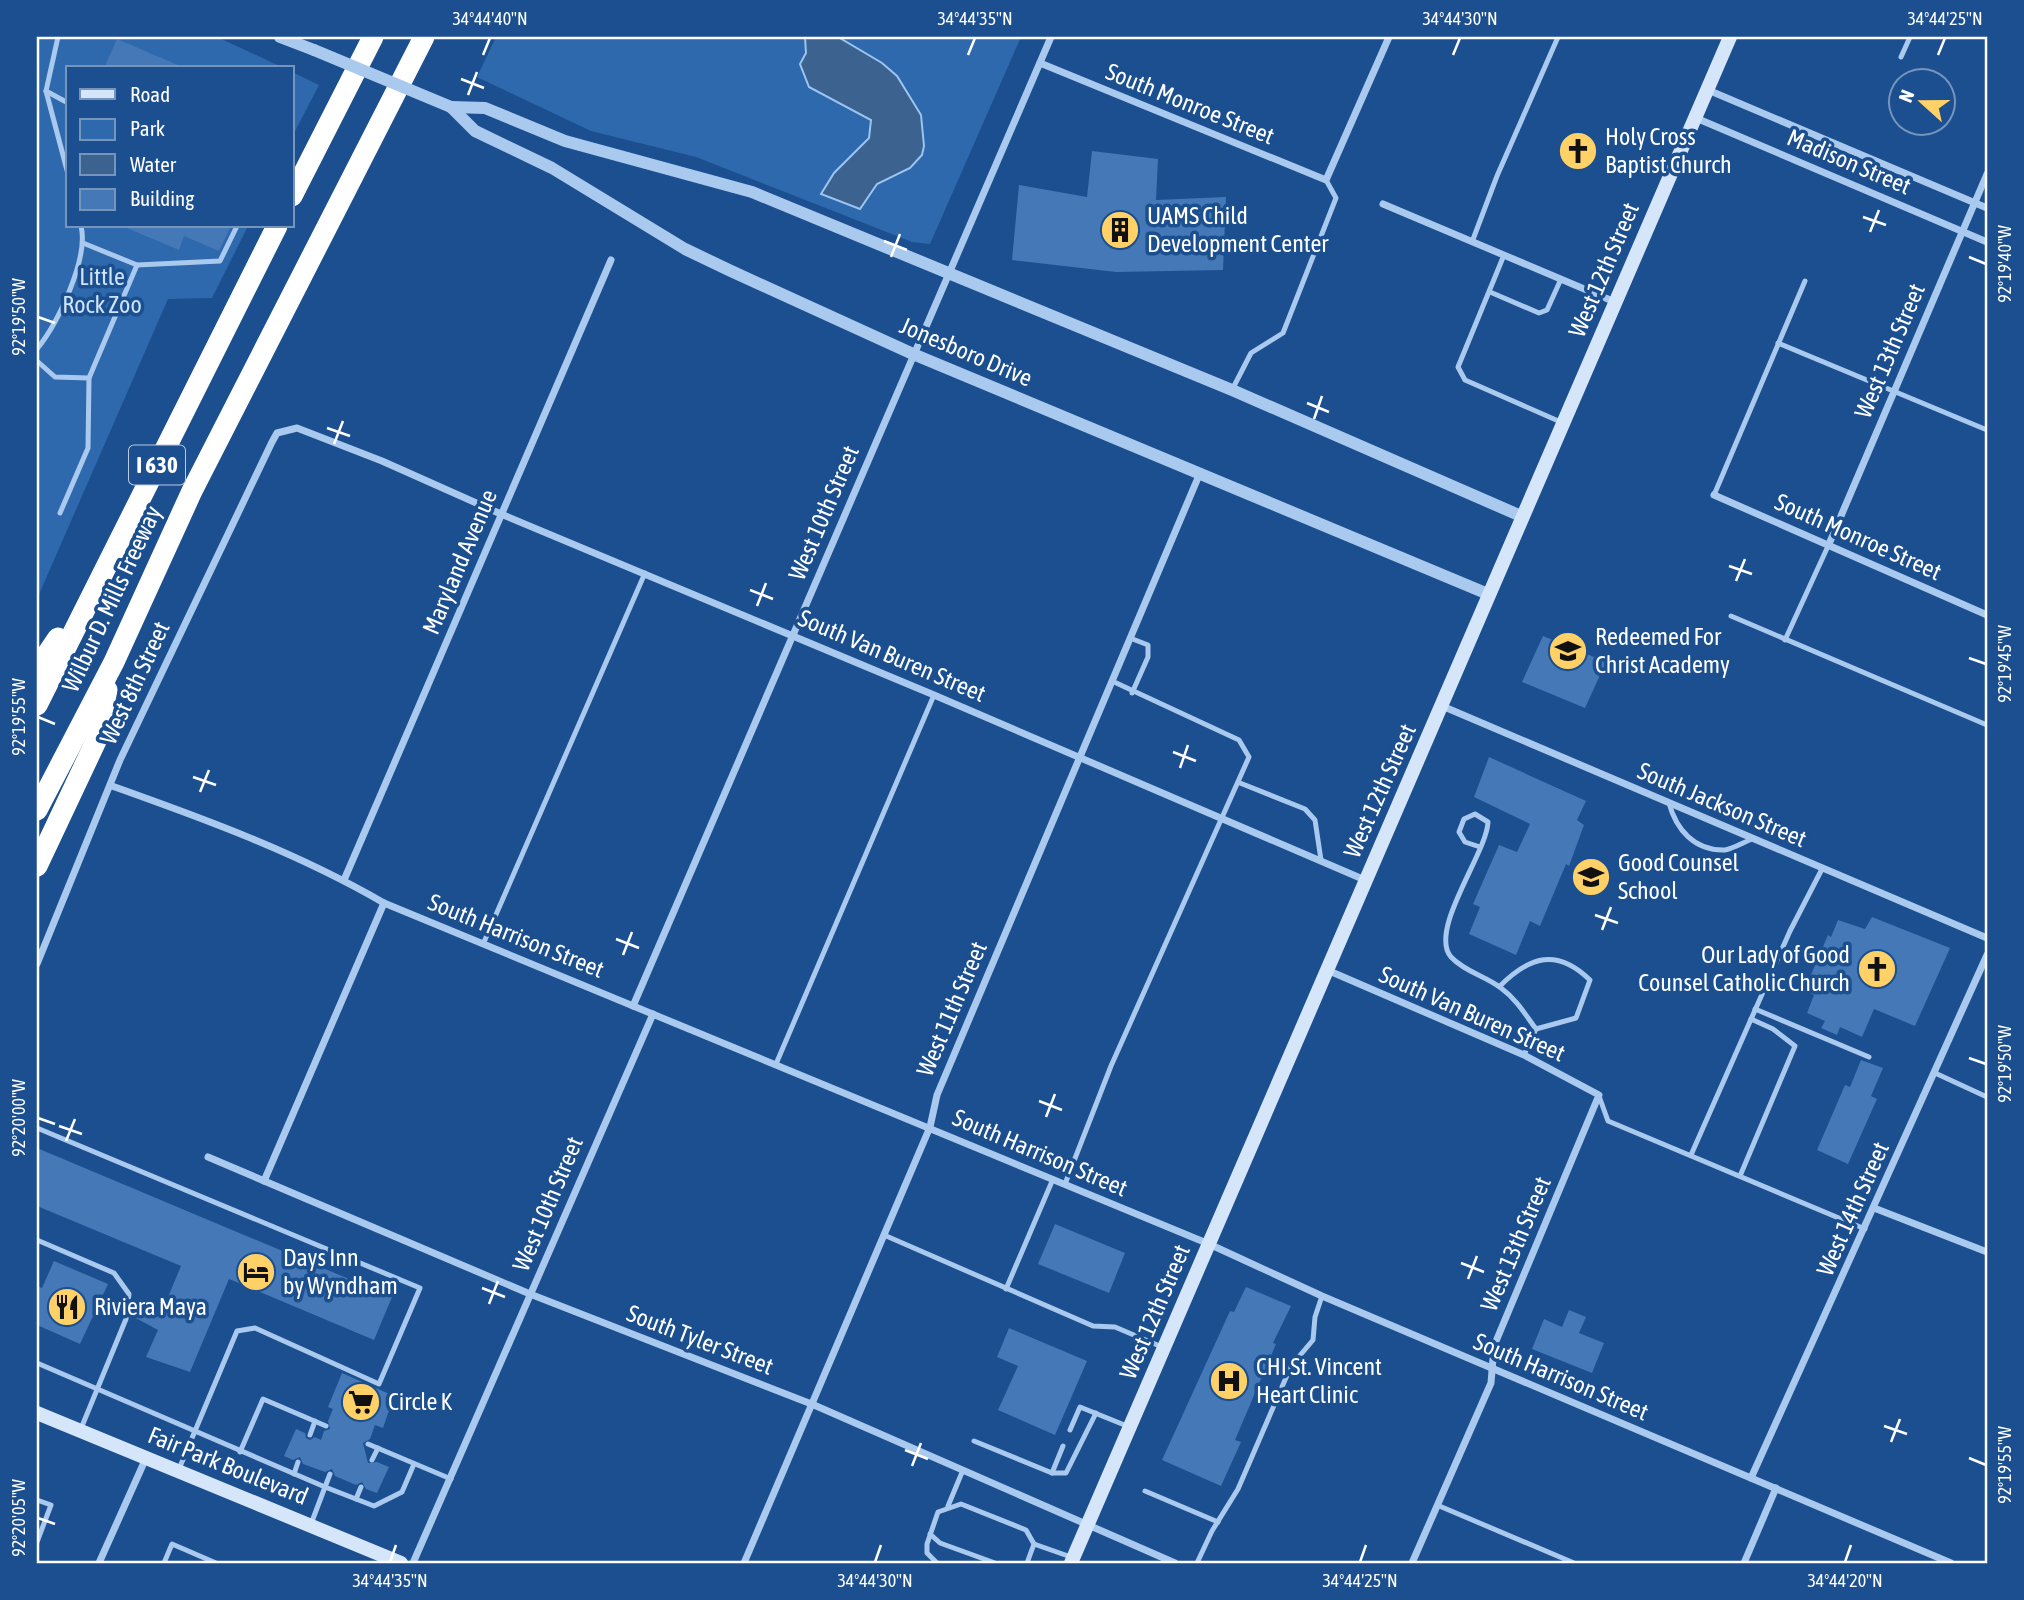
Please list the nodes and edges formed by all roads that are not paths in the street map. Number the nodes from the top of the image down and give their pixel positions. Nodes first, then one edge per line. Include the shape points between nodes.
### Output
1 (58, 37) edge
2 (280, 37) edge
3 (373, 37) edge
4 (424, 37) edge
5 (1051, 37) edge
6 (1389, 37) edge
7 (1559, 37) edge
8 (1730, 37) edge
9 (1910, 37) edge
10 (1901, 57) dead end
11 (1040, 63) junction
12 (1708, 90) junction
13 (46, 91) junction
14 (66, 102) edge
15 (451, 107) junction
16 (1696, 118) junction
17 (66, 166) edge
18 (1987, 174) edge
19 (1326, 180) junction
20 (294, 192) edge
21 (1975, 203) junction
22 (1383, 204) dead end
23 (1987, 208) edge
24 (81, 228) edge
25 (236, 228) edge
26 (276, 228) edge
27 (1963, 231) junction
28 (1472, 242) junction
29 (1987, 242) edge
30 (83, 243) junction
31 (1504, 255) junction
32 (611, 260) dead end
33 (137, 265) junction
34 (948, 274) junction
35 (1561, 279) junction
36 (1805, 281) dead end
37 (1490, 292) junction
38 (1615, 302) junction
39 (1778, 343) junction
40 (37, 349) edge
41 (913, 354) junction
42 (37, 361) edge
43 (89, 378) junction
44 (1232, 390) junction
45 (1893, 393) junction
46 (1563, 423) junction
47 (285, 429) joint
48 (1987, 430) edge
49 (1201, 472) junction
50 (1714, 495) joint
51 (60, 513) dead end
52 (501, 514) junction
53 (1521, 516) junction
54 (1829, 544) junction
55 (107, 567) junction
56 (645, 573) junction
57 (1488, 594) junction
58 (1987, 615) edge
59 (1731, 616) dead end
60 (792, 635) junction
61 (1130, 638) junction
62 (1785, 640) junction
63 (114, 662) junction
64 (37, 669) edge
65 (1112, 681) junction
66 (1132, 693) junction
67 (934, 695) junction
68 (37, 705) edge
69 (1442, 706) junction
70 (1987, 725) edge
71 (1080, 757) junction
72 (1240, 783) junction
73 (112, 786) junction
74 (1669, 803) junction
75 (37, 810) edge
76 (1223, 818) junction
77 (1752, 839) junction
78 (1480, 847) junction
79 (1321, 860) junction
80 (37, 866) edge
81 (1822, 869) junction
82 (344, 880) junction
83 (1365, 880) junction
84 (384, 903) junction
85 (1987, 938) edge
86 (484, 942) junction
87 (1987, 955) edge
88 (37, 964) edge
89 (1327, 970) junction
90 (1500, 986) junction
91 (633, 1006) junction
92 (1755, 1009) junction
93 (653, 1014) junction
94 (1751, 1018) junction
95 (1536, 1029) junction
96 (1524, 1055) junction
97 (1869, 1056) dead end
98 (776, 1064) junction
99 (1935, 1073) junction
100 (1599, 1096) junction
101 (1987, 1097) edge
102 (930, 1127) junction
103 (37, 1128) edge
104 (1691, 1155) junction
105 (208, 1157) dead end
106 (1740, 1176) junction
107 (1053, 1179) junction
108 (264, 1181) junction
109 (1065, 1184) junction
110 (1874, 1208) junction
111 (1865, 1228) junction
112 (884, 1236) junction
113 (37, 1240) edge
114 (1209, 1244) junction
115 (1987, 1252) edge
116 (1006, 1289) junction
117 (530, 1294) junction
118 (1322, 1296) junction
119 (1164, 1348) junction
120 (37, 1363) edge
121 (1492, 1368) junction
122 (96, 1389) junction
123 (814, 1405) junction
124 (37, 1413) edge
125 (1096, 1413) junction
126 (315, 1421) junction
127 (327, 1426) dead end
128 (1130, 1427) junction
129 (1070, 1430) dead end
130 (80, 1431) junction
131 (194, 1431) junction
132 (310, 1434) dead end
133 (974, 1441) dead end
134 (368, 1444) dead end
135 (1063, 1447) dead end
136 (378, 1448) junction
137 (240, 1452) junction
138 (146, 1458) junction
139 (372, 1460) dead end
140 (298, 1462) dead end
141 (414, 1464) junction
142 (963, 1469) junction
143 (178, 1471) junction
144 (1052, 1473) junction
145 (294, 1474) junction
146 (330, 1474) dead end
147 (1751, 1478) junction
148 (451, 1479) junction
149 (325, 1487) junction
150 (361, 1487) dead end
151 (1776, 1488) junction
152 (1145, 1491) dead end
153 (356, 1499) junction
154 (37, 1500) edge
155 (1437, 1505) junction
156 (948, 1506) junction
157 (1219, 1522) junction
158 (1088, 1524) junction
159 (311, 1525) junction
160 (930, 1534) junction
161 (37, 1542) edge
162 (1034, 1544) junction
163 (1072, 1561) edge
164 (99, 1563) edge
165 (164, 1563) edge
166 (216, 1563) edge
167 (401, 1563) edge
168 (413, 1563) edge
169 (744, 1563) edge
170 (937, 1563) edge
171 (995, 1563) edge
172 (1027, 1563) edge
173 (1175, 1563) edge
174 (1197, 1563) edge
175 (1412, 1563) edge
176 (1574, 1563) edge
177 (1744, 1563) edge
178 (1951, 1563) edge

1 - 13 lane
2 - 15 street, Jonesboro Drive, bridge
3 - 20 highway
4 - 63 highway, Wilbur D. Mills Freeway / I 630 via 192,491
5 - 11 street, West 10th Street
6 - 19 street
7 - 28 lane
8 - 12 main road, West 12th Street
9 - 10 lane
11 - 19 street, South Monroe Street
11 - 34 street, West 10th Street
12 - 16 main road, West 12th Street
12 - 21 street, Madison Street
13 - 14 lane
13 - 17 lane
15 - 34 street, Jonesboro Drive via 485,108 565,141 752,192
15 - 41 street, Jonesboro Drive via 475,131 552,168 685,249
16 - 27 street, Madison Street
16 - 38 main road, West 12th Street
18 - 21 street, West 13th Street
19 - 44 lane via 1336,198 1283,334 1251,354
21 - 23 street, Madison Street
21 - 27 street, West 13th Street
22 - 28 street
24 - 30 lane
25 - 33 lane via 220,261
26 - 55 highway, Wilbur D. Mills Freeway / I 630
27 - 29 street, Madison Street
27 - 45 street, West 13th Street
28 - 31 street
30 - 33 lane
30 - 40 lane via 78,267
31 - 35 street
31 - 37 lane
32 - 52 street, Maryland Avenue
33 - 43 lane
34 - 41 street, West 10th Street
34 - 44 street, Jonesboro Drive
35 - 37 lane via 1547,310 1539,313
35 - 38 street
36 - 39 lane
37 - 46 lane via 1458,368 1465,380
38 - 46 main road, West 12th Street
39 - 45 lane
39 - 50 lane
41 - 49 street, Jonesboro Drive
41 - 60 street, West 10th Street
42 - 43 lane via 55,377
43 - 51 lane via 88,448
44 - 53 street, Jonesboro Drive
45 - 48 lane
45 - 54 street, West 13th Street
46 - 53 main road, West 12th Street
47 - 52 street, South Van Buren Street via 306,430
47 - 73 street, West 8th Street via 272,442 145,706
49 - 57 street, Jonesboro Drive
49 - 61 street, West 11th Street
50 - 54 street, South Monroe Street
52 - 56 street, South Van Buren Street
52 - 82 street, Maryland Avenue
53 - 57 main road, West 12th Street
54 - 58 street, South Monroe Street
54 - 62 lane
55 - 64 highway
55 - 68 highway, Wilbur D. Mills Freeway / I 630
56 - 60 street, South Van Buren Street
56 - 86 lane
57 - 69 main road, West 12th Street
59 - 62 lane
60 - 67 street, South Van Buren Street
60 - 91 street, West 10th Street
61 - 65 street, West 11th Street
61 - 66 lane via 1148,645 1148,657
62 - 70 lane
63 - 75 highway, Wilbur D. Mills Freeway / I 630
63 - 80 highway via 96,741
65 - 66 lane
65 - 71 street, West 11th Street
66 - 72 lane via 1239,740 1249,757
67 - 71 street, South Van Buren Street
67 - 98 lane
69 - 74 street, South Jackson Street
69 - 83 main road, West 12th Street
71 - 76 street, South Van Buren Street
71 - 102 street, West 11th Street via 937,1095
72 - 76 lane
72 - 79 lane via 1305,809 1315,820
73 - 82 street, South Harrison Street via 207,819
73 - 88 street, West 8th Street
74 - 77 street, South Jackson Street
74 - 77 lane via 1674,823 1684,835 1706,846 1727,850
76 - 79 street, South Van Buren Street
76 - 109 lane via 1111,1066
77 - 81 street, South Jackson Street
78 - 78 lane via 1488,836 1488,822 1475,814 1464,819 1459,832 1465,842
78 - 90 lane via 1445,934 1446,947 1477,976
79 - 83 street, South Van Buren Street
81 - 85 street, South Jackson Street
81 - 92 lane
82 - 84 street, South Harrison Street
83 - 89 main road, West 12th Street
84 - 86 street, South Harrison Street
84 - 108 street
86 - 91 street, South Harrison Street
87 - 99 street, West 14th Street
89 - 96 street, South Van Buren Street
89 - 114 main road, West 12th Street
90 - 95 lane
90 - 95 lane via 1516,970 1541,958 1570,964 1590,980 1576,1018
91 - 93 street, South Harrison Street
92 - 94 lane
92 - 97 lane
93 - 98 street, South Harrison Street
93 - 117 street, West 10th Street
94 - 104 lane
94 - 106 lane via 1795,1046
95 - 96 lane
96 - 100 street, South Van Buren Street
98 - 102 street, South Harrison Street
99 - 101 lane
99 - 110 street, West 14th Street
100 - 104 lane via 1608,1121
100 - 121 street, West 13th Street via 1494,1346
102 - 107 street, South Harrison Street
102 - 112 street, West 11th Street
103 - 131 lane via 420,1288 379,1384 256,1328 237,1331
104 - 106 lane
105 - 108 street, South Tyler Street
106 - 111 lane
107 - 109 street, South Harrison Street
107 - 116 lane
108 - 117 street, South Tyler Street
109 - 114 street, South Harrison Street
110 - 111 street, West 14th Street
110 - 115 street
111 - 147 street, West 14th Street
112 - 116 lane
112 - 123 street, West 11th Street
113 - 122 lane via 114,1273 129,1294 126,1319
114 - 118 street, South Harrison Street
114 - 119 main road, West 12th Street
116 - 119 lane via 1093,1326 1115,1327
117 - 123 street, South Tyler Street
117 - 148 street, West 10th Street
118 - 121 street, South Harrison Street
118 - 157 lane via 1313,1340 1292,1366
119 - 128 main road, West 12th Street
120 - 122 lane
121 - 147 street, South Harrison Street
121 - 155 street, West 13th Street via 1491,1383
122 - 130 lane
122 - 131 lane
123 - 142 street, South Tyler Street
123 - 169 street, West 11th Street
124 - 130 main road, Fair Park Boulevard
125 - 128 lane
125 - 129 lane via 1080,1407
125 - 144 lane via 1073,1465 1066,1473
126 - 127 lane
126 - 132 lane
126 - 137 lane via 263,1399
128 - 158 main road, West 12th Street
130 - 138 main road, Fair Park Boulevard
131 - 137 lane
131 - 143 lane
133 - 144 lane
134 - 136 lane
135 - 144 lane
136 - 139 lane
136 - 141 lane
137 - 145 lane
138 - 143 main road, Fair Park Boulevard
138 - 164 street
140 - 145 lane
141 - 148 lane
141 - 153 lane via 402,1492 374,1506
142 - 156 lane
142 - 158 street, South Tyler Street
143 - 159 main road, Fair Park Boulevard
145 - 149 lane
146 - 149 lane
147 - 151 street, South Harrison Street
148 - 168 street, West 10th Street
149 - 153 lane
149 - 159 lane
150 - 153 lane
151 - 177 street
151 - 178 street, South Harrison Street
152 - 157 lane
154 - 161 lane via 51,1505
155 - 175 street, West 13th Street
155 - 176 lane
156 - 160 lane via 938,1512
156 - 162 lane via 961,1504 1026,1530
157 - 174 lane
158 - 163 main road, West 12th Street
158 - 173 street, South Tyler Street
159 - 167 main road, Fair Park Boulevard
160 - 170 lane via 927,1553
160 - 171 lane via 940,1543
162 - 163 lane
162 - 172 lane
165 - 166 lane via 172,1545

